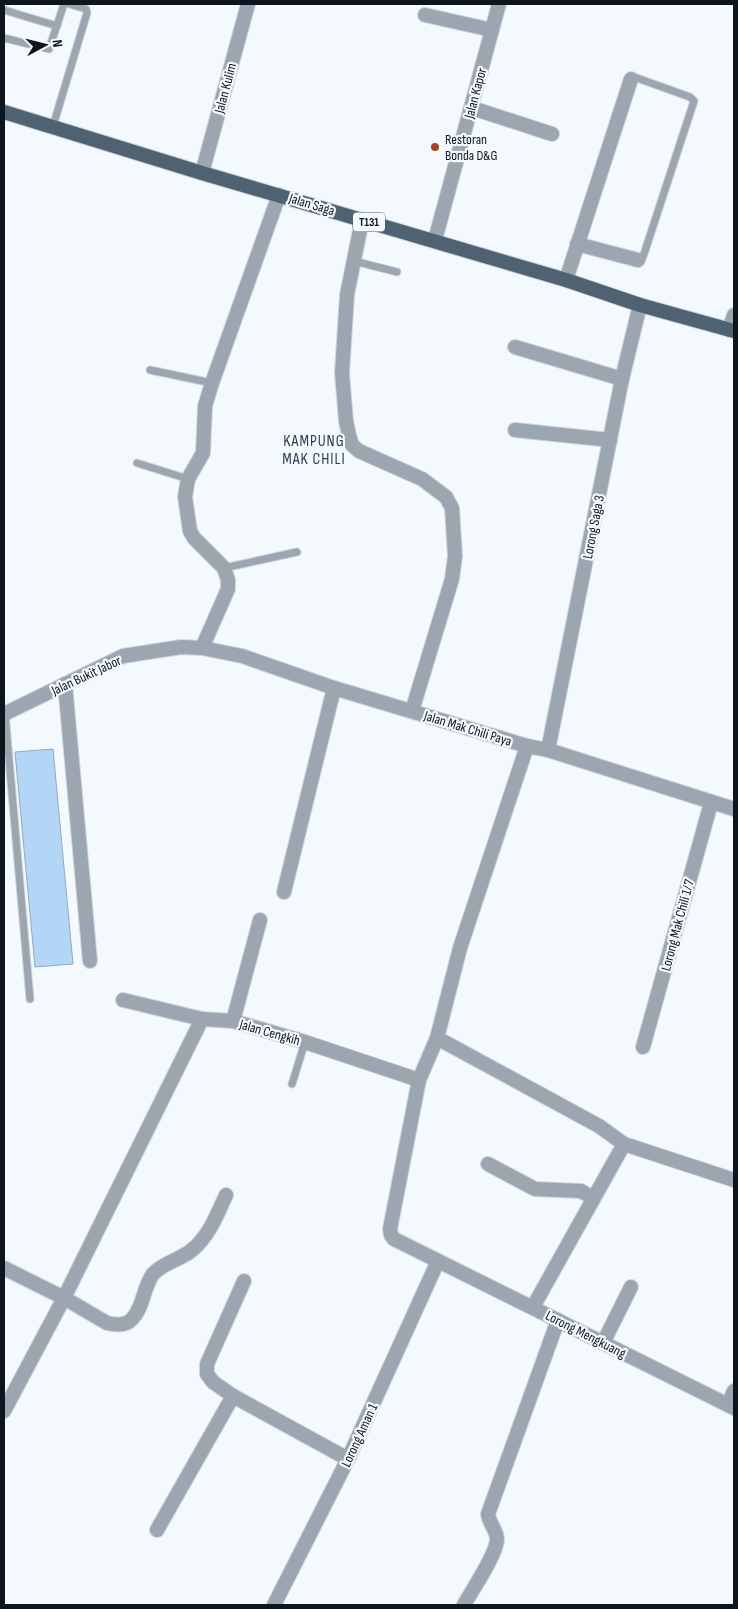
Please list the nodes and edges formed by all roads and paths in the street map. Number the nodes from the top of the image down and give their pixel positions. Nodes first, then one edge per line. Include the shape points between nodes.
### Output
1 (64, 4) edge
2 (69, 4) edge
3 (248, 4) edge
4 (499, 4) edge
5 (4, 10) edge
6 (425, 14) dead end
7 (57, 26) junction
8 (492, 30) junction
9 (4, 38) edge
10 (631, 79) joint
11 (472, 108) junction
12 (4, 112) edge
13 (52, 126) junction
14 (552, 134) dead end
15 (202, 173) junction
16 (279, 195) junction
17 (362, 220) junction
18 (435, 240) junction
19 (577, 244) junction
20 (638, 260) joint
21 (354, 261) junction
22 (397, 272) dead end
23 (566, 280) junction
24 (640, 305) junction
25 (734, 315) edge
26 (732, 331) edge
27 (515, 347) dead end
28 (150, 370) dead end
29 (622, 379) junction
30 (212, 383) junction
31 (515, 430) dead end
32 (610, 440) junction
33 (137, 463) dead end
34 (188, 479) junction
35 (297, 552) dead end
36 (224, 568) junction
37 (202, 648) junction
38 (65, 684) junction
39 (334, 688) junction
40 (412, 711) junction
41 (4, 714) edge
42 (527, 746) junction
43 (548, 750) junction
44 (711, 803) junction
45 (734, 809) edge
46 (284, 892) dead end
47 (260, 920) dead end
48 (90, 962) dead end
49 (30, 999) dead end
50 (123, 1000) dead end
51 (202, 1019) junction
52 (233, 1021) junction
53 (438, 1038) junction
54 (305, 1042) junction
55 (643, 1048) dead end
56 (419, 1080) junction
57 (292, 1084) dead end
58 (624, 1144) junction
59 (488, 1164) dead end
60 (734, 1180) edge
61 (226, 1195) dead end
62 (593, 1198) junction
63 (438, 1261) junction
64 (4, 1268) edge
65 (244, 1281) dead end
66 (631, 1287) dead end
67 (64, 1298) junction
68 (533, 1307) junction
69 (558, 1320) junction
70 (603, 1343) junction
71 (734, 1391) edge
72 (233, 1396) junction
73 (731, 1407) edge
74 (4, 1411) edge
75 (348, 1459) junction
76 (157, 1530) dead end
77 (274, 1605) edge
78 (464, 1605) edge

1 - 7 lane
2 - 13 lane via 83,8 87,13
3 - 15 street, Jalan Kulim
4 - 8 street, Jalan Kapor
5 - 7 lane
6 - 8 street
7 - 9 lane via 49,49
8 - 11 street, Jalan Kapor
10 - 19 street
10 - 20 lane via 637,78 694,101 644,254
11 - 14 street
11 - 18 street, Jalan Kapor
12 - 13 main road, Jalan Saga / T131
13 - 15 main road, Jalan Saga / T131
15 - 16 main road, Jalan Saga / T131
16 - 17 main road, Jalan Saga / T131
16 - 30 street
17 - 18 main road, Jalan Saga / T131
17 - 21 street
18 - 23 main road, Jalan Saga / T131
19 - 20 street
19 - 23 street
21 - 22 lane
21 - 40 street via 347,295 342,373 346,421 352,444 359,451 422,479 446,497 452,508 455,556 452,579
23 - 24 main road, Jalan Saga / T131
24 - 26 main road, Jalan Saga / T131
24 - 29 street, Lorong Saga 3
25 - 26 street
27 - 29 street
28 - 30 lane
29 - 32 street, Lorong Saga 3
30 - 34 street via 205,406 203,454
31 - 32 street
32 - 43 street, Lorong Saga 3
33 - 34 lane
34 - 36 street via 185,497 190,531
35 - 36 lane
36 - 37 street via 228,588
37 - 38 street, Jalan Bukit Jabor via 181,647 123,656
37 - 39 street, Jalan Mak Chili Paya via 242,656
38 - 41 street, Jalan Bukit Jabor
38 - 48 street
39 - 40 street, Jalan Mak Chili Paya
39 - 46 street
40 - 42 street, Jalan Mak Chili Paya
41 - 49 lane
42 - 43 street, Jalan Mak Chili Paya
42 - 53 street via 460,948
43 - 44 street, Jalan Mak Chili Paya
44 - 45 street, Jalan Mak Chili Paya
44 - 55 street, Lorong Mak Chili 1/7
47 - 52 street
50 - 51 street, Jalan Cengkih
51 - 52 street, Jalan Cengkih
51 - 67 street
52 - 54 street, Jalan Cengkih
53 - 56 street
53 - 58 street via 599,1126
54 - 56 street, Jalan Cengkih
54 - 57 lane
56 - 63 street, Lorong Mengkuang via 390,1229 394,1239
58 - 60 street
58 - 62 street
59 - 62 street via 535,1189 581,1191
61 - 67 street via 211,1228 200,1242 191,1251 161,1267 150,1279 138,1309 128,1322 107,1323
62 - 68 street
63 - 68 street, Lorong Mengkuang
63 - 75 street, Lorong Aman 1
64 - 67 street
65 - 72 street via 207,1364 213,1382
66 - 70 street
67 - 74 street
68 - 69 street, Lorong Mengkuang
69 - 70 street, Lorong Mengkuang
69 - 78 street via 488,1514 496,1534 494,1551
70 - 73 street, Lorong Mengkuang
71 - 73 street
72 - 75 street
72 - 76 street
75 - 77 street, Lorong Aman 1

